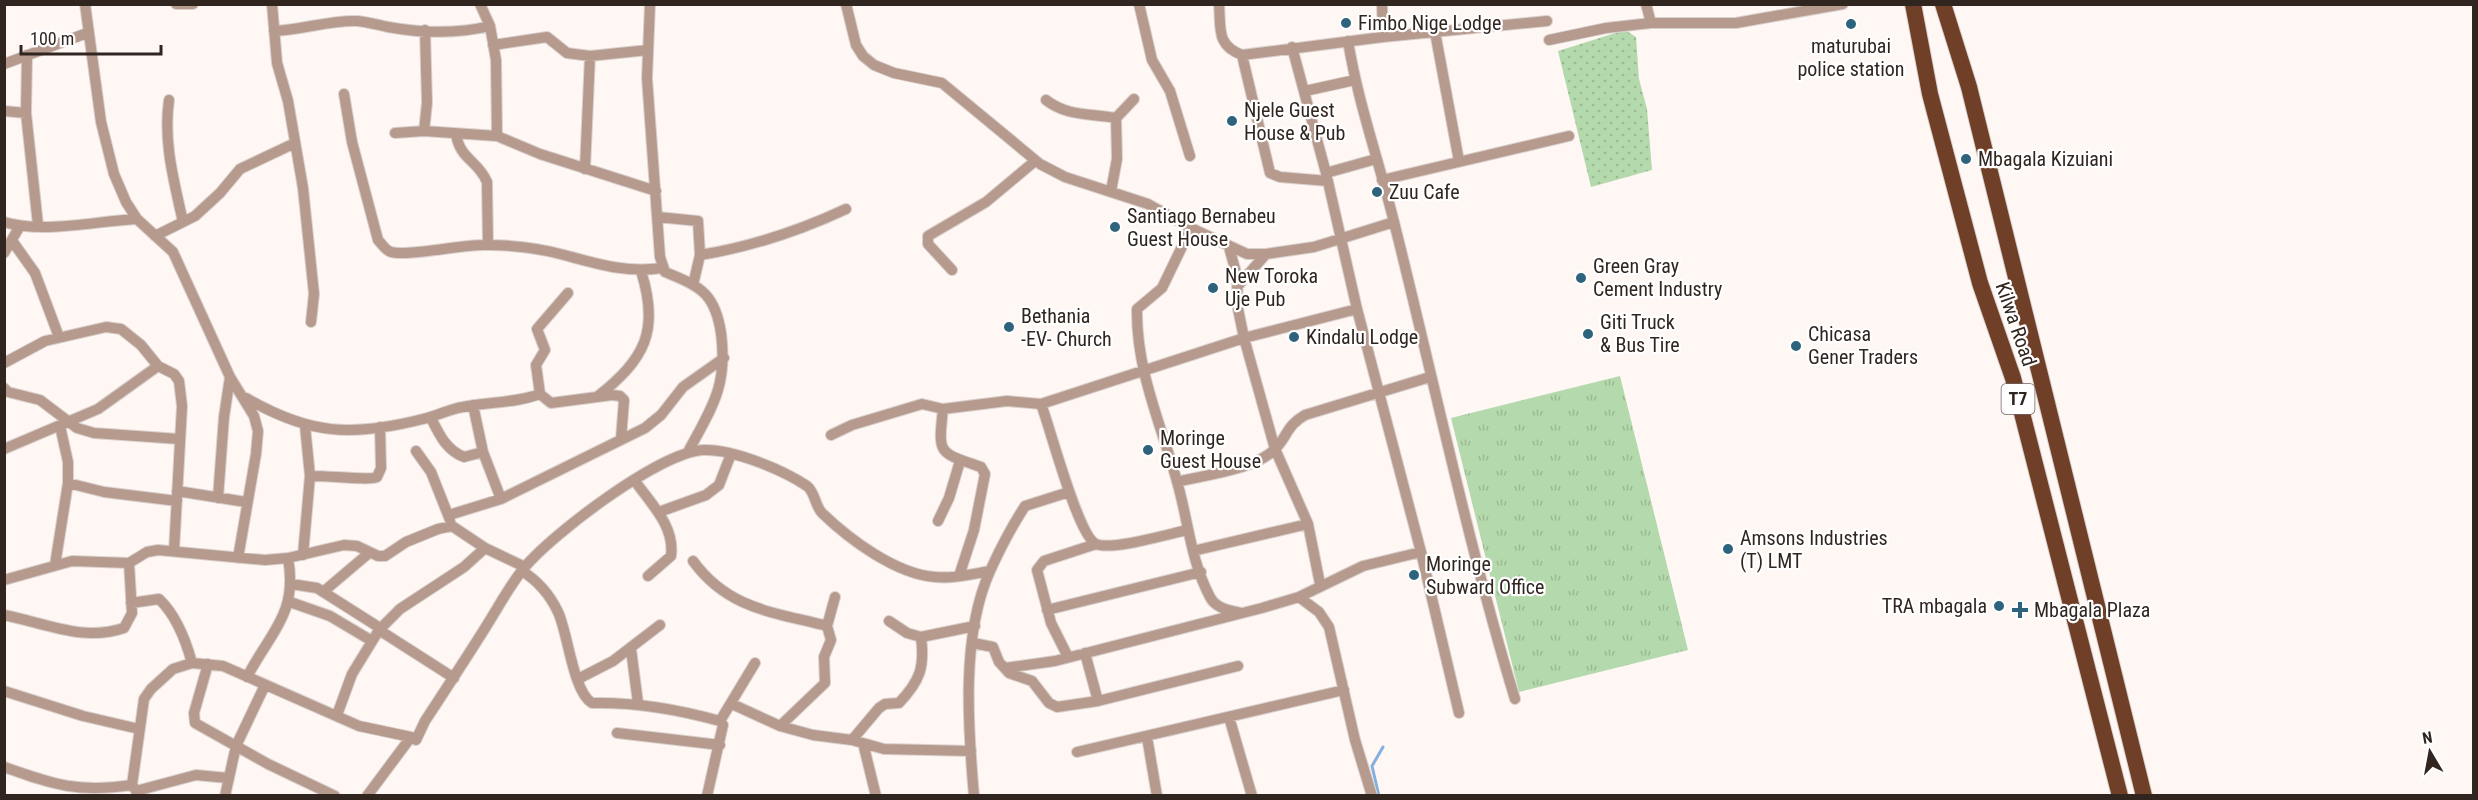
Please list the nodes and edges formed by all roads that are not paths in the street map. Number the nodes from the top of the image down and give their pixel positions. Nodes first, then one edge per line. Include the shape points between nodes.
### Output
1 (85, 4) edge
2 (176, 4) edge
3 (193, 4) edge
4 (272, 4) edge
5 (480, 4) edge
6 (650, 4) edge
7 (846, 4) edge
8 (1139, 4) edge
9 (1219, 4) edge
10 (1382, 4) edge
11 (1646, 4) edge
12 (1843, 4) edge
13 (1912, 4) edge
14 (1943, 4) edge
15 (1796, 9) edge
16 (1547, 21) dead end
17 (1651, 23) junction
18 (490, 26) junction
19 (425, 30) junction
20 (274, 31) junction
21 (1435, 32) junction
22 (87, 33) junction
23 (1383, 37) junction
24 (1549, 40) dead end
25 (1348, 41) junction
26 (493, 45) junction
27 (1292, 47) junction
28 (648, 50) junction
29 (27, 55) junction
30 (1242, 55) junction
31 (590, 56) junction
32 (4, 64) edge
33 (1355, 81) junction
34 (1305, 91) junction
35 (344, 94) dead end
36 (1134, 99) dead end
37 (169, 100) dead end
38 (1046, 100) dead end
39 (4, 111) edge
40 (26, 113) junction
41 (1116, 118) junction
42 (424, 131) junction
43 (395, 133) dead end
44 (456, 134) junction
45 (497, 136) junction
46 (1569, 136) dead end
47 (295, 143) junction
48 (1190, 156) dead end
49 (1376, 159) junction
50 (1035, 161) junction
51 (1459, 161) junction
52 (585, 169) junction
53 (1327, 177) junction
54 (1382, 180) junction
55 (1111, 191) junction
56 (656, 192) junction
57 (846, 208) dead end
58 (658, 217) junction
59 (137, 219) junction
60 (4, 222) edge
61 (183, 222) junction
62 (1394, 222) junction
63 (38, 225) junction
64 (20, 226) junction
65 (1191, 228) junction
66 (155, 236) junction
67 (1340, 238) junction
68 (13, 242) junction
69 (488, 245) junction
70 (1229, 247) junction
71 (4, 253) edge
72 (1266, 254) junction
73 (700, 255) junction
74 (662, 267) junction
75 (952, 270) dead end
76 (641, 271) junction
77 (693, 285) junction
78 (1237, 287) junction
79 (568, 293) dead end
80 (1357, 309) junction
81 (311, 322) dead end
82 (59, 337) junction
83 (1244, 338) junction
84 (724, 358) junction
85 (4, 363) edge
86 (158, 366) junction
87 (1143, 371) junction
88 (230, 377) junction
89 (1430, 377) junction
90 (4, 388) edge
91 (1377, 392) junction
92 (540, 394) junction
93 (244, 396) junction
94 (597, 397) junction
95 (1041, 404) junction
96 (473, 405) junction
97 (943, 409) junction
98 (431, 418) junction
99 (64, 424) junction
100 (305, 426) junction
101 (380, 427) junction
102 (831, 435) dead end
103 (179, 439) junction
104 (621, 439) junction
105 (4, 449) edge
106 (1275, 449) junction
107 (416, 451) dead end
108 (483, 452) junction
109 (688, 452) junction
110 (731, 454) junction
111 (960, 461) junction
112 (310, 476) junction
113 (635, 481) junction
114 (1178, 482) junction
115 (68, 483) junction
116 (1069, 492) junction
117 (177, 496) junction
118 (218, 498) junction
119 (501, 499) junction
120 (246, 502) junction
121 (659, 512) junction
122 (450, 521) junction
123 (938, 521) dead end
124 (1308, 524) junction
125 (1187, 530) junction
126 (1096, 544) junction
127 (485, 548) junction
128 (174, 551) junction
129 (1193, 551) junction
130 (1421, 552) junction
131 (369, 553) junction
132 (303, 555) junction
133 (238, 558) junction
134 (288, 558) junction
135 (693, 561) dead end
136 (129, 563) junction
137 (55, 565) junction
138 (523, 569) junction
139 (990, 571) junction
140 (1201, 572) junction
141 (648, 576) dead end
142 (959, 576) junction
143 (4, 580) edge
144 (291, 584) junction
145 (1320, 584) junction
146 (323, 592) junction
147 (835, 597) dead end
148 (1299, 597) junction
149 (290, 602) junction
150 (131, 603) junction
151 (1047, 610) junction
152 (1241, 613) junction
153 (4, 615) edge
154 (889, 621) dead end
155 (660, 625) dead end
156 (827, 626) junction
157 (975, 626) junction
158 (379, 629) junction
159 (921, 637) junction
160 (372, 641) junction
161 (973, 643) junction
162 (631, 649) junction
163 (1084, 653) junction
164 (1068, 657) junction
165 (192, 663) junction
166 (754, 663) dead end
167 (208, 664) junction
168 (1238, 666) dead end
169 (1005, 668) junction
170 (247, 676) junction
171 (454, 678) junction
172 (578, 679) junction
173 (265, 685) junction
174 (1344, 690) junction
175 (4, 691) edge
176 (1515, 699) dead end
177 (1098, 701) junction
178 (638, 704) junction
179 (732, 704) junction
180 (1459, 713) dead end
181 (337, 715) junction
182 (1229, 717) junction
183 (720, 721) junction
184 (780, 726) junction
185 (139, 729) junction
186 (617, 733) dead end
187 (411, 737) junction
188 (1147, 737) junction
189 (858, 741) junction
190 (720, 745) junction
191 (236, 746) junction
192 (971, 751) junction
193 (1077, 753) dead end
194 (4, 767) edge
195 (228, 778) junction
196 (136, 790) edge
197 (80, 792) edge
198 (225, 795) edge
199 (335, 795) edge
200 (367, 795) edge
201 (707, 795) edge
202 (876, 795) edge
203 (974, 795) edge
204 (1157, 795) edge
205 (1252, 795) edge
206 (1371, 795) edge
207 (2120, 795) edge
208 (2145, 795) edge

1 - 22 street
2 - 3 street
4 - 20 street
5 - 18 street
6 - 28 street
7 - 50 street via 856,45 863,56 894,73 942,83
8 - 48 street via 1155,68 1170,91
9 - 30 street via 1222,40 1229,50
10 - 23 street
11 - 17 street
12 - 15 street
13 - 207 highway, Kilwa Road / T7 via 1930,94 1980,283 2013,378
14 - 208 highway, Kilwa Road / T7 via 1969,87
15 - 17 street via 1736,23
16 - 21 street
17 - 24 street
18 - 19 street via 467,31
18 - 26 street
19 - 20 street via 354,21
19 - 42 street via 428,103
20 - 47 street
21 - 23 street
21 - 51 street
22 - 29 street
22 - 59 street via 94,90 114,174
23 - 25 street
25 - 27 street
25 - 33 street
26 - 31 street via 547,37 567,53
26 - 45 street
27 - 30 street
27 - 34 street
28 - 31 street
28 - 56 street via 648,108
29 - 32 street
29 - 40 street
30 - 53 street via 1270,173 1280,177
31 - 52 street
33 - 34 street
33 - 49 street
34 - 53 street
35 - 69 street via 352,142 378,240 388,251 399,254 458,245
36 - 41 street
37 - 61 street via 167,148
38 - 41 street via 1072,114
39 - 40 street
40 - 63 street
41 - 55 street via 1117,159
42 - 43 street
42 - 44 street
44 - 45 street
44 - 69 street via 458,148 487,182
45 - 52 street
46 - 51 street
47 - 61 street via 240,169 204,209
47 - 81 street via 314,294
49 - 53 street
49 - 54 street
50 - 55 street via 1065,177
50 - 75 street via 986,202 928,236 928,244
51 - 54 street
52 - 56 street
53 - 67 street
54 - 62 street
55 - 65 street via 1148,204
56 - 58 street
57 - 73 street via 731,250
58 - 73 street via 698,221
58 - 74 street
59 - 63 street
59 - 66 street
60 - 64 street
61 - 66 street
62 - 67 street
62 - 89 street
63 - 64 street
64 - 68 street
65 - 70 street
65 - 87 street via 1162,288 1137,309
66 - 88 street via 173,252
67 - 72 street via 1314,247
67 - 80 street
68 - 71 street
68 - 82 street via 35,273
69 - 76 street via 566,255
70 - 72 street via 1247,254
70 - 78 street
72 - 78 street
73 - 77 street
74 - 76 street
74 - 77 street
76 - 94 street via 650,303 644,341 634,364
77 - 84 street via 714,306
78 - 83 street
79 - 92 street via 537,328 545,350 536,365
80 - 83 street
80 - 91 street
82 - 85 street
82 - 86 street via 106,327 121,329
83 - 87 street
83 - 106 street
84 - 104 street via 682,387 661,415 645,428
84 - 109 street via 715,398
86 - 99 street via 98,409
86 - 103 street via 179,381
87 - 95 street
87 - 114 street
88 - 93 street
88 - 118 street
89 - 91 street
89 - 176 street
90 - 99 street via 40,400
91 - 106 street via 1305,415 1291,423
91 - 130 street
92 - 94 street via 551,403
92 - 96 street
93 - 100 street
93 - 120 street via 258,431
94 - 104 street via 612,395 624,400
95 - 97 street via 1006,401
95 - 116 street
96 - 98 street
96 - 108 street
97 - 102 street via 922,404 900,408
97 - 111 street via 939,443 942,450
98 - 101 street
98 - 108 street via 451,450 464,457
99 - 103 street via 94,433
99 - 105 street
99 - 115 street
100 - 101 street
100 - 112 street
101 - 112 street via 381,468 377,477
103 - 117 street
104 - 119 street
106 - 114 street via 1246,465
106 - 124 street
107 - 122 street via 431,472
108 - 119 street
109 - 110 street
109 - 113 street
110 - 121 street via 719,485 706,495
110 - 142 street via 809,487 821,512 888,562 924,575
111 - 123 street
111 - 142 street via 981,467 985,474 975,530
112 - 132 street
113 - 121 street
113 - 138 street via 556,537
114 - 125 street
115 - 117 street via 104,492
115 - 137 street
116 - 126 street via 1087,536
116 - 139 street via 1025,506
117 - 118 street
117 - 128 street
118 - 120 street
119 - 122 street
120 - 133 street
121 - 141 street via 672,546 671,556
122 - 127 street
122 - 131 street via 385,556
124 - 129 street
124 - 145 street
125 - 126 street via 1142,541
125 - 129 street
126 - 151 street via 1044,561 1037,570
127 - 138 street
127 - 158 street via 464,567 400,609
128 - 133 street
128 - 136 street via 147,552
129 - 140 street
130 - 145 street via 1363,566
130 - 180 street
131 - 132 street via 357,546 344,545
131 - 146 street
132 - 134 street
133 - 134 street
134 - 144 street
135 - 156 street via 705,577 732,599
136 - 137 street via 80,561
136 - 150 street
137 - 143 street
138 - 171 street
138 - 172 street via 559,613
139 - 142 street
139 - 157 street
140 - 151 street
140 - 152 street via 1210,599 1221,608
144 - 146 street
144 - 149 street
145 - 148 street
146 - 158 street
147 - 156 street
148 - 152 street
148 - 174 street via 1319,612
149 - 160 street via 330,616
149 - 170 street via 280,626
150 - 153 street via 132,613 124,628 110,633 75,632
150 - 165 street via 159,599 165,604
151 - 164 street
152 - 163 street
154 - 159 street
155 - 162 street
156 - 184 street via 831,640 824,657 825,683
157 - 159 street
157 - 161 street
158 - 160 street
158 - 171 street
159 - 189 street via 921,672 908,694 899,703 879,708
160 - 181 street via 352,674
161 - 169 street via 993,647
161 - 192 street
162 - 172 street
162 - 178 street
163 - 164 street
163 - 177 street
164 - 169 street
165 - 167 street
165 - 185 street via 173,669 151,689 144,699
166 - 179 street
167 - 170 street
167 - 191 street via 193,719
168 - 177 street
169 - 177 street via 1016,677 1032,681 1057,707
170 - 173 street
171 - 187 street via 416,740
172 - 178 street via 592,703
173 - 181 street
173 - 191 street
174 - 182 street
174 - 206 street
175 - 185 street
178 - 183 street
179 - 183 street
179 - 184 street
181 - 187 street via 359,726
182 - 188 street
182 - 205 street
183 - 190 street
184 - 189 street
185 - 196 street
186 - 190 street
187 - 200 street
188 - 193 street
188 - 204 street
189 - 192 street via 896,750
189 - 202 street
190 - 201 street
191 - 195 street
191 - 199 street
192 - 203 street
194 - 197 street
195 - 196 street via 196,775
195 - 198 street
196 - 197 street

